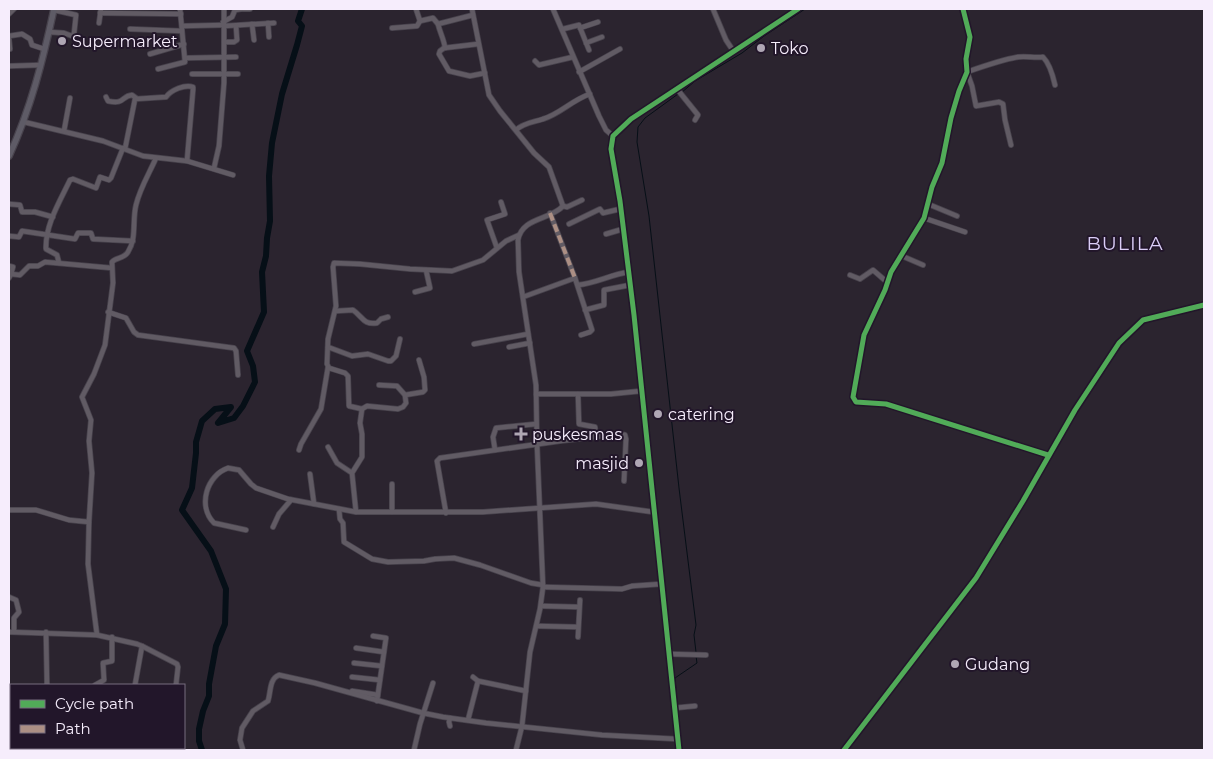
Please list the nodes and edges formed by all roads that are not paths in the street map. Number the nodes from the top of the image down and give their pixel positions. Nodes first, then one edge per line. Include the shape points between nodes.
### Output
1 (14, 9) edge
2 (54, 9) edge
3 (224, 9) edge
4 (241, 9) edge
5 (250, 9) edge
6 (416, 9) edge
7 (472, 9) edge
8 (553, 9) edge
9 (713, 9) edge
10 (798, 9) edge
11 (963, 9) edge
12 (126, 10) edge
13 (100, 11) edge
14 (180, 12) edge
15 (9, 15) edge
16 (473, 15) junction
17 (420, 20) junction
18 (598, 22) dead end
19 (99, 23) dead end
20 (274, 23) dead end
21 (223, 24) junction
22 (252, 24) junction
23 (268, 24) junction
24 (438, 24) junction
25 (236, 26) junction
26 (182, 28) junction
27 (392, 28) dead end
28 (580, 28) junction
29 (130, 29) dead end
30 (563, 29) junction
31 (49, 32) junction
32 (9, 37) edge
33 (602, 37) dead end
34 (269, 38) dead end
35 (254, 40) dead end
36 (224, 42) junction
37 (586, 43) junction
38 (184, 44) junction
39 (478, 44) junction
40 (445, 48) junction
41 (10, 49) dead end
42 (44, 49) junction
43 (620, 49) dead end
44 (589, 50) dead end
45 (734, 52) junction
46 (150, 54) dead end
47 (573, 57) junction
48 (185, 58) junction
49 (224, 58) junction
50 (236, 58) dead end
51 (535, 61) dead end
52 (40, 65) junction
53 (9, 66) edge
54 (158, 69) dead end
55 (579, 72) junction
56 (967, 72) junction
57 (485, 73) junction
58 (192, 74) dead end
59 (224, 74) junction
60 (238, 74) dead end
61 (1055, 85) dead end
62 (678, 90) junction
63 (590, 94) junction
64 (106, 97) dead end
65 (70, 98) dead end
66 (136, 98) junction
67 (695, 120) dead end
68 (24, 122) junction
69 (516, 130) junction
70 (64, 131) junction
71 (613, 136) junction
72 (1011, 145) dead end
73 (124, 148) junction
74 (9, 156) edge
75 (156, 158) junction
76 (187, 161) junction
77 (214, 168) junction
78 (233, 175) dead end
79 (582, 200) dead end
80 (501, 202) dead end
81 (9, 204) edge
82 (928, 204) junction
83 (563, 206) junction
84 (620, 209) junction
85 (550, 213) junction
86 (957, 216) dead end
87 (53, 218) junction
88 (924, 218) junction
89 (569, 224) dead end
90 (623, 229) junction
91 (965, 232) dead end
92 (606, 234) dead end
93 (47, 235) junction
94 (519, 235) junction
95 (9, 236) edge
96 (133, 241) junction
97 (497, 248) junction
98 (902, 256) junction
99 (59, 263) junction
100 (923, 265) dead end
101 (9, 266) edge
102 (112, 268) junction
103 (426, 270) junction
104 (628, 272) junction
105 (850, 275) dead end
106 (10, 276) edge
107 (576, 278) junction
108 (888, 283) junction
109 (578, 285) junction
110 (630, 285) junction
111 (415, 292) dead end
112 (523, 297) junction
113 (1204, 305) edge
114 (586, 310) junction
115 (336, 311) junction
116 (108, 312) junction
117 (388, 317) dead end
118 (528, 334) junction
119 (581, 335) dead end
120 (400, 339) dead end
121 (530, 343) junction
122 (474, 344) dead end
123 (328, 347) junction
124 (509, 347) dead end
125 (419, 360) dead end
126 (328, 367) junction
127 (238, 375) dead end
128 (379, 385) dead end
129 (641, 391) junction
130 (536, 394) junction
131 (578, 394) junction
132 (406, 395) junction
133 (362, 409) junction
134 (536, 424) junction
135 (596, 437) junction
136 (537, 444) junction
137 (328, 447) dead end
138 (299, 450) dead end
139 (495, 450) junction
140 (1048, 455) junction
141 (352, 473) junction
142 (310, 474) dead end
143 (624, 481) dead end
144 (392, 484) dead end
145 (291, 500) junction
146 (314, 504) junction
147 (339, 509) junction
148 (539, 509) junction
149 (9, 510) edge
150 (356, 512) junction
151 (392, 512) junction
152 (653, 512) junction
153 (446, 513) junction
154 (89, 522) junction
155 (273, 527) dead end
156 (246, 530) dead end
157 (661, 584) junction
158 (543, 586) junction
159 (9, 597) edge
160 (580, 600) dead end
161 (541, 606) junction
162 (579, 608) junction
163 (537, 626) junction
164 (578, 627) junction
165 (11, 632) edge
166 (46, 632) junction
167 (97, 635) junction
168 (373, 636) dead end
169 (578, 636) dead end
170 (112, 637) junction
171 (142, 646) junction
172 (356, 648) dead end
173 (384, 652) junction
174 (669, 654) junction
175 (706, 654) dead end
176 (354, 662) dead end
177 (382, 666) junction
178 (473, 676) dead end
179 (352, 677) dead end
180 (380, 680) junction
181 (478, 681) junction
182 (433, 683) dead end
183 (47, 684) edge
184 (97, 684) edge
185 (135, 684) edge
186 (176, 684) edge
187 (352, 691) dead end
188 (526, 691) junction
189 (378, 694) junction
190 (378, 701) junction
191 (695, 706) dead end
192 (674, 708) junction
193 (423, 714) junction
194 (450, 718) junction
195 (468, 720) junction
196 (450, 726) dead end
197 (522, 726) junction
198 (677, 739) junction
199 (242, 750) edge
200 (414, 750) edge
201 (516, 750) edge
202 (679, 750) edge
203 (844, 750) edge

1 - 15 street
2 - 31 main road
2 - 31 street via 76,15 74,34
3 - 21 street
4 - 5 street
4 - 21 street via 235,10
6 - 17 street
7 - 16 street
8 - 30 street
9 - 45 street
10 - 45 street
11 - 56 street via 970,37
12 - 13 street
12 - 14 street
13 - 19 street
14 - 26 street
16 - 24 street
16 - 39 street
17 - 24 street via 433,18
17 - 27 street via 417,26
18 - 28 street
20 - 23 street
21 - 25 street
21 - 26 street
21 - 36 street
22 - 23 street
22 - 25 street
22 - 35 street
23 - 34 street
24 - 40 street
25 - 36 street via 237,40
26 - 29 street
26 - 38 street
28 - 30 street via 579,24
28 - 37 street
30 - 47 street
31 - 42 main road
32 - 41 street
32 - 42 street via 24,34 30,39 29,45
33 - 37 street
36 - 49 street
37 - 44 street
38 - 46 street
38 - 48 street
39 - 40 street
39 - 57 street
40 - 57 street via 439,54 448,71 470,76
42 - 52 main road
43 - 55 street
45 - 62 street
47 - 51 street via 539,65
47 - 55 street
48 - 49 street
48 - 54 street via 185,62
49 - 50 street
49 - 59 street
52 - 53 street
52 - 68 main road
55 - 63 street
56 - 61 street via 1019,57 1043,56
56 - 72 street via 976,106 1003,104
56 - 82 street
57 - 69 street via 492,99
58 - 59 street
59 - 60 street
59 - 77 street via 220,146
62 - 67 street via 698,115
62 - 71 street via 631,119
63 - 69 street via 555,114
63 - 71 street via 606,130
64 - 66 street via 108,101 115,102 122,102 132,95
65 - 70 street
66 - 73 street
66 - 76 street via 166,97 184,86 193,87
68 - 70 street
68 - 74 main road via 13,140
69 - 83 street via 534,154 549,167
70 - 73 street
71 - 84 street via 611,149
73 - 75 street
73 - 87 street via 111,178 100,177 97,187 70,179
75 - 76 street
75 - 96 street via 137,202
76 - 77 street
77 - 78 street
79 - 83 street
80 - 97 street via 505,214 487,220
81 - 87 street via 20,205 22,212
82 - 86 street
82 - 88 street
83 - 85 street
84 - 89 street via 603,213 600,209
84 - 90 street
85 - 94 street via 530,223
85 - 107 street
87 - 93 street
88 - 91 street
88 - 98 street
90 - 92 street
90 - 104 street
93 - 95 street via 21,231 20,237
93 - 96 street via 75,238 79,233 90,233 93,239
93 - 99 street via 46,249 57,255
94 - 97 street
94 - 112 street via 518,261
96 - 102 street via 126,255 114,260
97 - 103 street via 483,260 457,270
98 - 100 street
98 - 108 street
99 - 102 street
99 - 106 street via 28,266 18,276
101 - 106 street via 12,267
102 - 116 street
103 - 111 street via 430,288
103 - 115 street via 335,263
104 - 109 street
104 - 110 street
105 - 108 street via 860,279 873,270
107 - 109 street
107 - 112 street
108 - 140 street via 864,335 853,400 886,404
109 - 114 street
110 - 114 street via 604,290 604,305
110 - 129 street
112 - 118 street
113 - 140 street via 1143,320 1127,334 1096,375
114 - 119 street via 592,331
115 - 117 street via 353,310 373,324
115 - 123 street
116 - 127 street via 127,319 138,335 234,348
116 - 154 street via 105,345 82,397 91,420
118 - 121 street
118 - 122 street
120 - 123 street via 396,356 391,361 368,354 352,356
121 - 124 street
121 - 130 street
123 - 126 street
125 - 132 street via 425,390
126 - 133 street via 347,374 348,406
126 - 138 street via 321,409
128 - 132 street via 397,386
129 - 131 street
129 - 152 street
130 - 131 street
130 - 134 street
131 - 135 street via 578,422 595,427
132 - 133 street via 406,403 401,408 367,406
133 - 141 street via 362,457
134 - 136 street
134 - 139 street via 496,428 493,437
135 - 136 street
135 - 143 street via 626,436
136 - 139 street
136 - 148 street
137 - 141 street via 337,463
139 - 153 street via 438,459
140 - 203 street via 976,578
141 - 150 street
142 - 146 street
144 - 151 street
145 - 146 street
145 - 155 street
145 - 156 street via 256,488 238,470 223,470 207,489 207,512 214,523
146 - 147 street
147 - 150 street
147 - 158 street via 344,542 372,558 402,562 454,558
148 - 152 street via 596,504
148 - 153 street
148 - 158 street
149 - 154 street via 36,510
150 - 151 street
151 - 153 street
152 - 157 street
154 - 167 street via 88,564
157 - 158 street via 622,589
157 - 174 street
158 - 161 street
159 - 165 street via 16,600 19,612
160 - 162 street
161 - 162 street
161 - 163 street
162 - 164 street
163 - 164 street
163 - 188 street via 530,652
164 - 169 street
165 - 166 street
166 - 167 street
166 - 183 street
167 - 170 street
168 - 173 street via 386,638
170 - 171 street
170 - 184 street via 112,661 104,662 104,680
171 - 185 street
171 - 186 street via 177,664
172 - 173 street
173 - 177 street
174 - 175 street
174 - 192 street
176 - 177 street
177 - 180 street
178 - 181 street
179 - 180 street
180 - 189 street
181 - 188 street
181 - 195 street
182 - 193 street
187 - 189 street
188 - 197 street
189 - 190 street
190 - 193 street
190 - 199 street via 277,675 271,683 268,701 253,711 242,728
191 - 192 street
192 - 198 street
193 - 194 street
193 - 200 street
194 - 195 street
194 - 196 street
195 - 197 street
197 - 198 street
197 - 201 street
198 - 202 street

